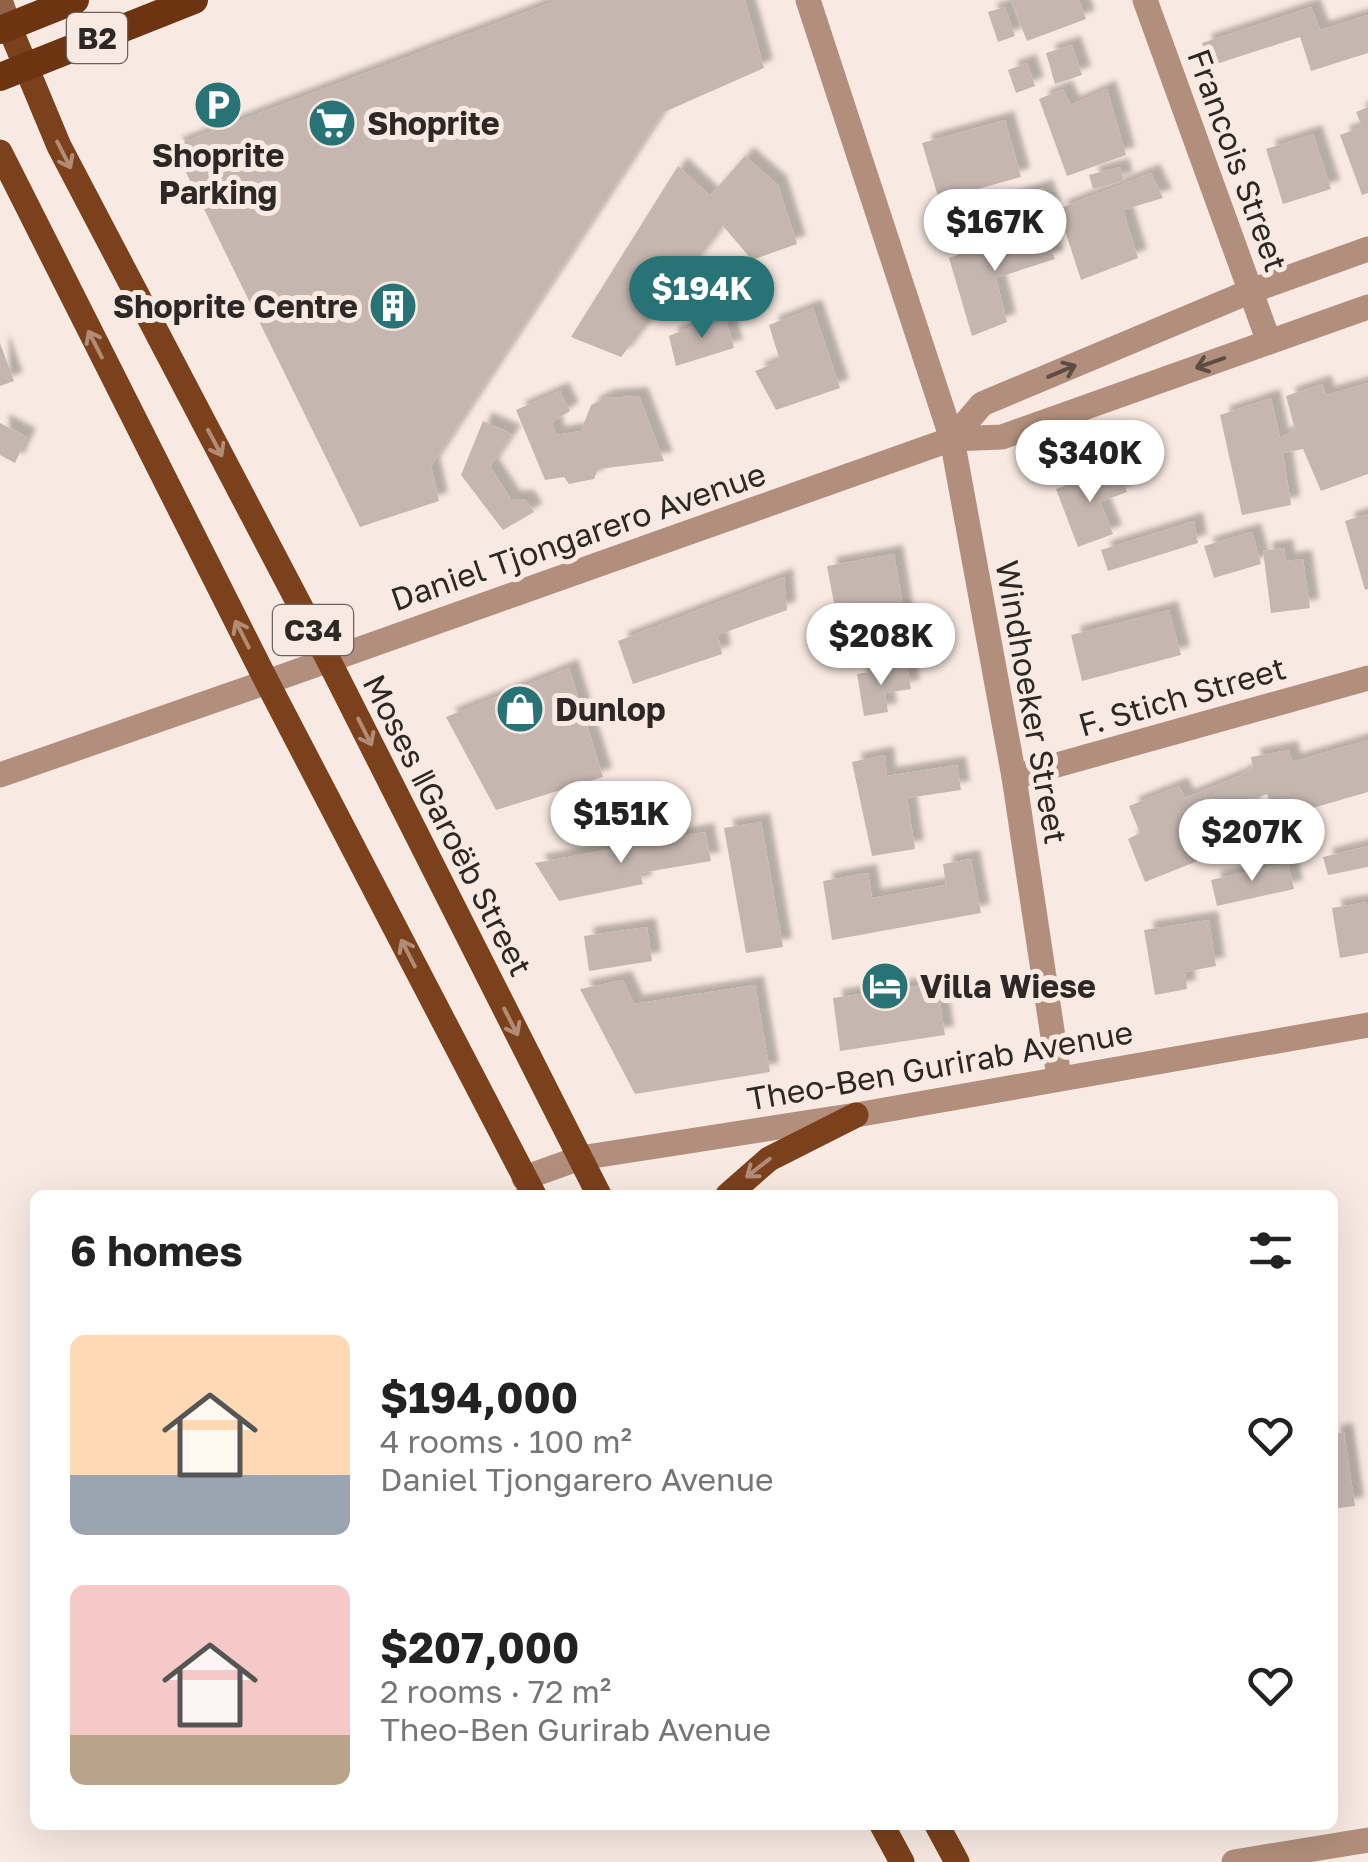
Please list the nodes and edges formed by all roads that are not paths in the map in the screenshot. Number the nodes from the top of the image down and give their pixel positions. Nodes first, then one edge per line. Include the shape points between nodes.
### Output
1 (75, 0) edge
2 (194, 0) edge
3 (808, 0) edge
4 (1145, 0) edge
5 (3, 19) edge
6 (12, 72) edge
7 (0, 152) edge
8 (0, 180) edge
9 (21, 198) junction
10 (1368, 249) edge
11 (1252, 292) junction
12 (1368, 307) edge
13 (1270, 342) junction
14 (952, 439) junction
15 (328, 659) junction
16 (1368, 678) edge
17 (267, 682) junction
18 (0, 775) edge
19 (1014, 777) junction
20 (1368, 1025) edge
21 (1059, 1077) junction
22 (856, 1115) junction
23 (580, 1158) junction
24 (529, 1186) edge
25 (597, 1190) edge
26 (734, 1190) edge
27 (885, 1830) edge
28 (940, 1830) edge
29 (1368, 1840) edge
30 (902, 1862) edge
31 (957, 1862) edge
32 (1234, 1862) edge

1 - 5 highway, B2
2 - 6 highway, B2
3 - 14 street, Windhoeker Street
4 - 11 street, Francois Street
5 - 6 main road, Moses ǁGaroëb Street
6 -> 15 main road, Moses ǁGaroëb Street / C34 via 59,146
7 - 9 main road, C34
8 - 9 main road
17 -> 9 main road, C34
10 - 11 street, Daniel Tjongarero Avenue
11 - 13 street, Francois Street
14 -> 11 street, Daniel Tjongarero Avenue via 982,404
12 - 13 street, Daniel Tjongarero Avenue
13 -> 14 street, Daniel Tjongarero Avenue via 1002,437
14 - 15 street, Daniel Tjongarero Avenue
14 - 19 street, Windhoeker Street
15 - 17 street, Daniel Tjongarero Avenue
15 -> 23 main road, Moses ǁGaroëb Street / C34
16 - 19 street, F. Stich Street
17 - 18 street, Daniel Tjongarero Avenue
24 -> 17 main road, C34
19 - 21 street, Windhoeker Street
20 - 21 street, Theo-Ben Gurirab Avenue
21 - 22 street, Theo-Ben Gurirab Avenue
22 - 23 street, Theo-Ben Gurirab Avenue
22 -> 26 main road via 769,1159
23 - 24 street, Theo-Ben Gurirab Avenue
23 - 25 main road, Moses ǁGaroëb Street / C34
27 - 30 main road
28 - 31 main road
29 - 32 street

